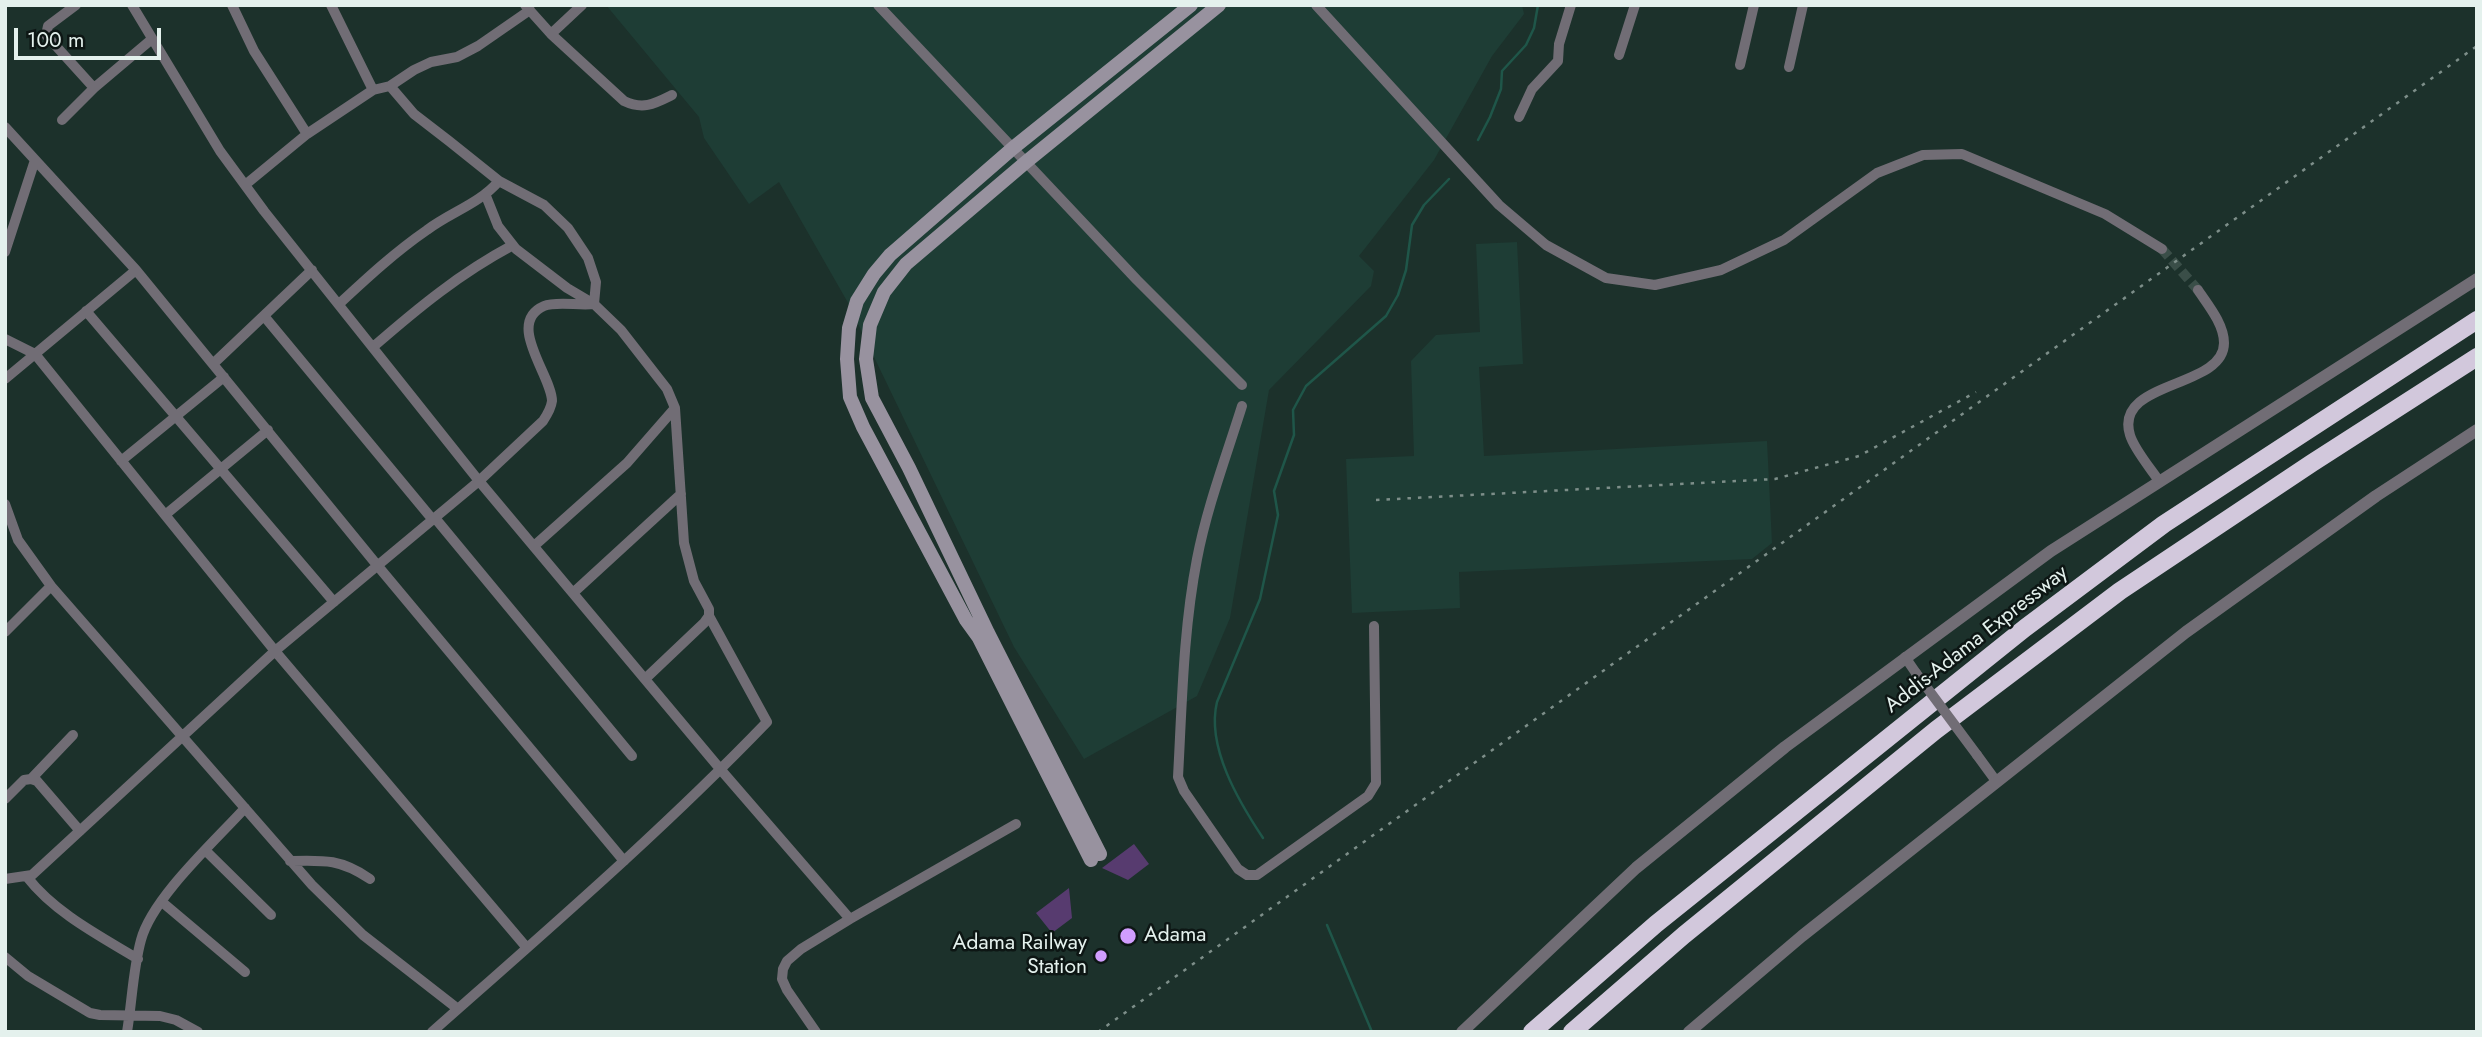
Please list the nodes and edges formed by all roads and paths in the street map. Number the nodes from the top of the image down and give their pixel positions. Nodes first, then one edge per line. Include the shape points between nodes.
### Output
1 (76, 5) edge
2 (132, 5) edge
3 (232, 5) edge
4 (331, 5) edge
5 (582, 5) edge
6 (878, 5) edge
7 (1191, 5) edge
8 (1219, 5) edge
9 (1316, 5) edge
10 (1571, 5) edge
11 (1635, 5) edge
12 (1754, 5) edge
13 (1803, 5) edge
14 (527, 8) edge
15 (551, 34) junction
16 (152, 39) junction
17 (1619, 55) dead end
18 (1740, 65) dead end
19 (1789, 67) dead end
20 (390, 86) junction
21 (94, 88) junction
22 (373, 90) junction
23 (672, 95) dead end
24 (1519, 117) dead end
25 (62, 120) dead end
26 (5, 127) edge
27 (307, 134) junction
28 (1013, 148) junction
29 (35, 160) junction
30 (1026, 162) junction
31 (499, 181) junction
32 (245, 185) junction
33 (486, 195) junction
34 (513, 245) junction
35 (2162, 248) tunnel mouth
36 (5, 252) edge
37 (136, 270) junction
38 (312, 270) junction
39 (2477, 279) edge
40 (2198, 290) tunnel mouth
41 (339, 304) junction
42 (594, 304) junction
43 (86, 311) junction
44 (264, 316) junction
45 (2477, 320) edge
46 (5, 339) edge
47 (373, 347) junction
48 (34, 354) junction
49 (2477, 358) edge
50 (214, 363) junction
51 (224, 377) junction
52 (5, 379) edge
53 (1242, 385) dead end
54 (1242, 406) dead end
55 (675, 408) junction
56 (176, 416) junction
57 (268, 430) junction
58 (2477, 430) edge
59 (121, 461) junction
60 (221, 469) junction
61 (480, 481) junction
62 (2159, 481) junction
63 (681, 494) junction
64 (5, 504) edge
65 (165, 515) junction
66 (434, 519) junction
67 (534, 546) junction
68 (377, 565) junction
69 (51, 586) junction
70 (573, 593) junction
71 (334, 602) junction
72 (709, 616) junction
73 (1374, 626) dead end
74 (5, 632) edge
75 (275, 652) junction
76 (1905, 657) junction
77 (645, 679) junction
78 (73, 735) dead end
79 (183, 735) junction
80 (632, 756) dead end
81 (721, 770) junction
82 (31, 779) junction
83 (1996, 781) junction
84 (5, 799) edge
85 (245, 808) junction
86 (1016, 824) dead end
87 (80, 831) junction
88 (206, 851) junction
89 (624, 860) junction
90 (290, 861) junction
91 (27, 877) junction
92 (370, 879) dead end
93 (5, 880) edge
94 (162, 902) junction
95 (271, 915) dead end
96 (850, 919) junction
97 (527, 948) junction
98 (5, 957) edge
99 (138, 959) junction
100 (245, 972) dead end
101 (458, 1009) junction
102 (130, 1016) junction
103 (127, 1032) edge
104 (198, 1032) edge
105 (432, 1032) edge
106 (816, 1032) edge
107 (1461, 1032) edge
108 (1532, 1032) edge
109 (1572, 1032) edge
110 (1689, 1032) edge

1 - 21 street via 48,26 46,35
2 - 16 street
3 - 27 street via 261,62
4 - 22 street
5 - 15 street
6 - 28 street
7 - 28 main road
8 - 30 main road
9 - 35 street via 1488,193 1546,245 1606,278 1655,285 1721,270 1784,240 1877,173 1923,155 1962,154 2105,214
10 - 24 street via 1558,61 1532,89
11 - 17 street
12 - 18 street
13 - 19 street
14 - 15 street
14 - 20 street via 478,46 457,57 431,62
15 - 23 street via 624,101 645,107
16 - 21 street
16 - 32 street
20 - 22 street
20 - 31 street via 414,114
21 - 25 street
22 - 27 street
26 - 29 street
27 - 32 street
28 - 30 street
28 - 30 main road via 874,274 857,301 849,328 850,397 1095,857 981,614 872,398 866,359 870,325 884,292 906,264
29 - 36 street
29 - 37 street
30 - 53 street
31 - 33 street
31 - 42 street via 544,205 568,228 588,258 596,282
32 - 38 street
33 - 34 street via 498,226
33 - 41 street via 429,228
34 - 42 street via 534,265
34 - 47 street via 435,294
37 - 43 street
37 - 50 street
38 - 41 street
38 - 44 street
39 - 62 street
40 - 62 street via 2218,322 2224,343 2219,358 2204,371 2140,400 2130,414 2129,435
41 - 47 street
42 - 55 street via 621,330 667,389
42 - 61 street via 545,305 535,313 528,329 549,384 549,412
43 - 48 street
43 - 56 street
44 - 50 street
44 - 66 street
45 - 108 highway, Addis-Adama Expressway via 2164,524 2025,628 1656,924
46 - 48 street
47 - 61 street
48 - 52 street
48 - 59 street
49 - 109 highway via 2109,599 1936,730
50 - 51 street
51 - 56 street
51 - 57 street
54 - 73 street via 1213,491 1197,560 1186,645 1178,777 1238,869 1247,875 1274,863 1368,796 1376,783
55 - 63 street
55 - 67 street via 627,463
56 - 59 street
56 - 60 street
57 - 60 street
57 - 68 street
58 - 83 street via 2186,632
59 - 65 street
60 - 65 street
60 - 71 street
61 - 66 street
61 - 67 street
62 - 76 street via 2051,551
63 - 70 street
63 - 72 street via 688,562
64 - 69 street via 18,540
65 - 75 street
66 - 68 street
66 - 80 street
67 - 70 street
68 - 71 street
68 - 89 street
69 - 74 street
69 - 79 street
70 - 77 street
71 - 75 street
72 - 77 street
72 - 81 street via 767,722
75 - 79 street
75 - 97 street
76 - 83 street, bridge
76 - 107 street via 1636,868
77 - 81 street
78 - 82 street
79 - 85 street
79 - 87 street
81 - 89 street
81 - 96 street
82 - 84 street
82 - 87 street
83 - 110 street
85 - 88 street
85 - 90 street
86 - 96 street
87 - 91 street
88 - 94 street
88 - 95 street
89 - 97 street
90 - 92 street via 330,860
90 - 101 street via 363,935
91 - 93 street
91 - 99 street via 60,909
94 - 99 street via 141,939
94 - 100 street
96 - 106 street via 802,949 783,969 787,990
97 - 101 street
98 - 102 street via 90,1013
99 - 102 street
101 - 105 street
102 - 103 street
102 - 104 street via 160,1016

